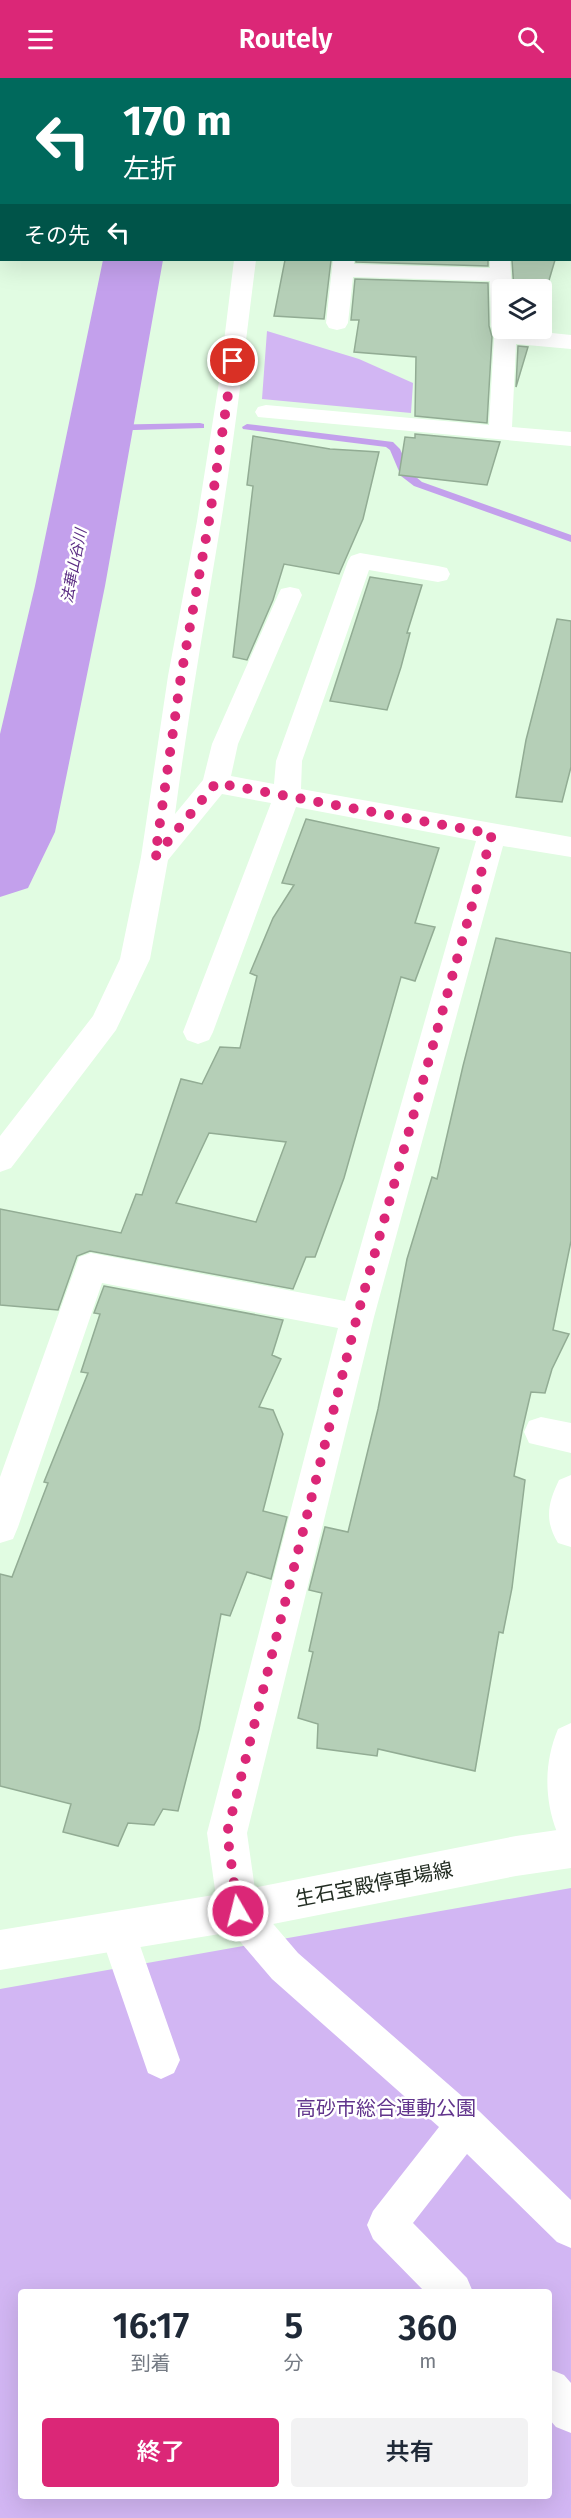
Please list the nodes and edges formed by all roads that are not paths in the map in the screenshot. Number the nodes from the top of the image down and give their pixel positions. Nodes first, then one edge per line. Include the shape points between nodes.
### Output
1 (244, 261) edge
2 (344, 265) edge
3 (500, 267) edge
4 (337, 323) dead end
5 (503, 339) edge
6 (552, 339) edge
7 (571, 342) edge
8 (266, 412) dead end
9 (500, 432) junction
10 (571, 439) edge
11 (438, 574) dead end
12 (290, 596) dead end
13 (216, 783) junction
14 (287, 796) junction
15 (492, 834) junction
16 (571, 846) edge
17 (155, 857) junction
18 (198, 1032) dead end
19 (0, 1159) edge
20 (357, 1317) junction
21 (571, 1491) edge
22 (0, 1527) edge
23 (571, 1531) edge
24 (571, 1742) edge
25 (571, 1818) edge
26 (571, 1848) edge
27 (238, 1911) junction
28 (117, 1930) junction
29 (0, 1950) edge
30 (161, 2060) dead end
31 (465, 2125) junction
32 (571, 2228) edge
33 (450, 2289) edge
34 (552, 2393) edge
35 (571, 2412) edge

1 - 17 street via 230,382
2 - 3 street
2 - 4 street
5 - 9 street
6 - 7 street
8 - 9 street
9 - 10 street
11 - 14 street via 360,561 289,760
12 - 13 street via 225,744
13 - 14 street
13 - 17 street
14 - 15 street
14 - 18 street
15 - 16 street
15 - 20 street
17 - 19 street via 135,959 105,1022
20 - 22 street via 91,1267
20 - 27 street via 227,1833
21 - 23 street via 565,1522
24 - 25 street via 565,1785
26 - 27 street, 生石宝殿停車場線
27 - 28 street, 生石宝殿停車場線
27 - 31 lane via 285,1966
28 - 29 street, 生石宝殿停車場線
28 - 30 lane
31 - 32 lane
31 - 33 lane via 387,2226
34 - 35 lane

